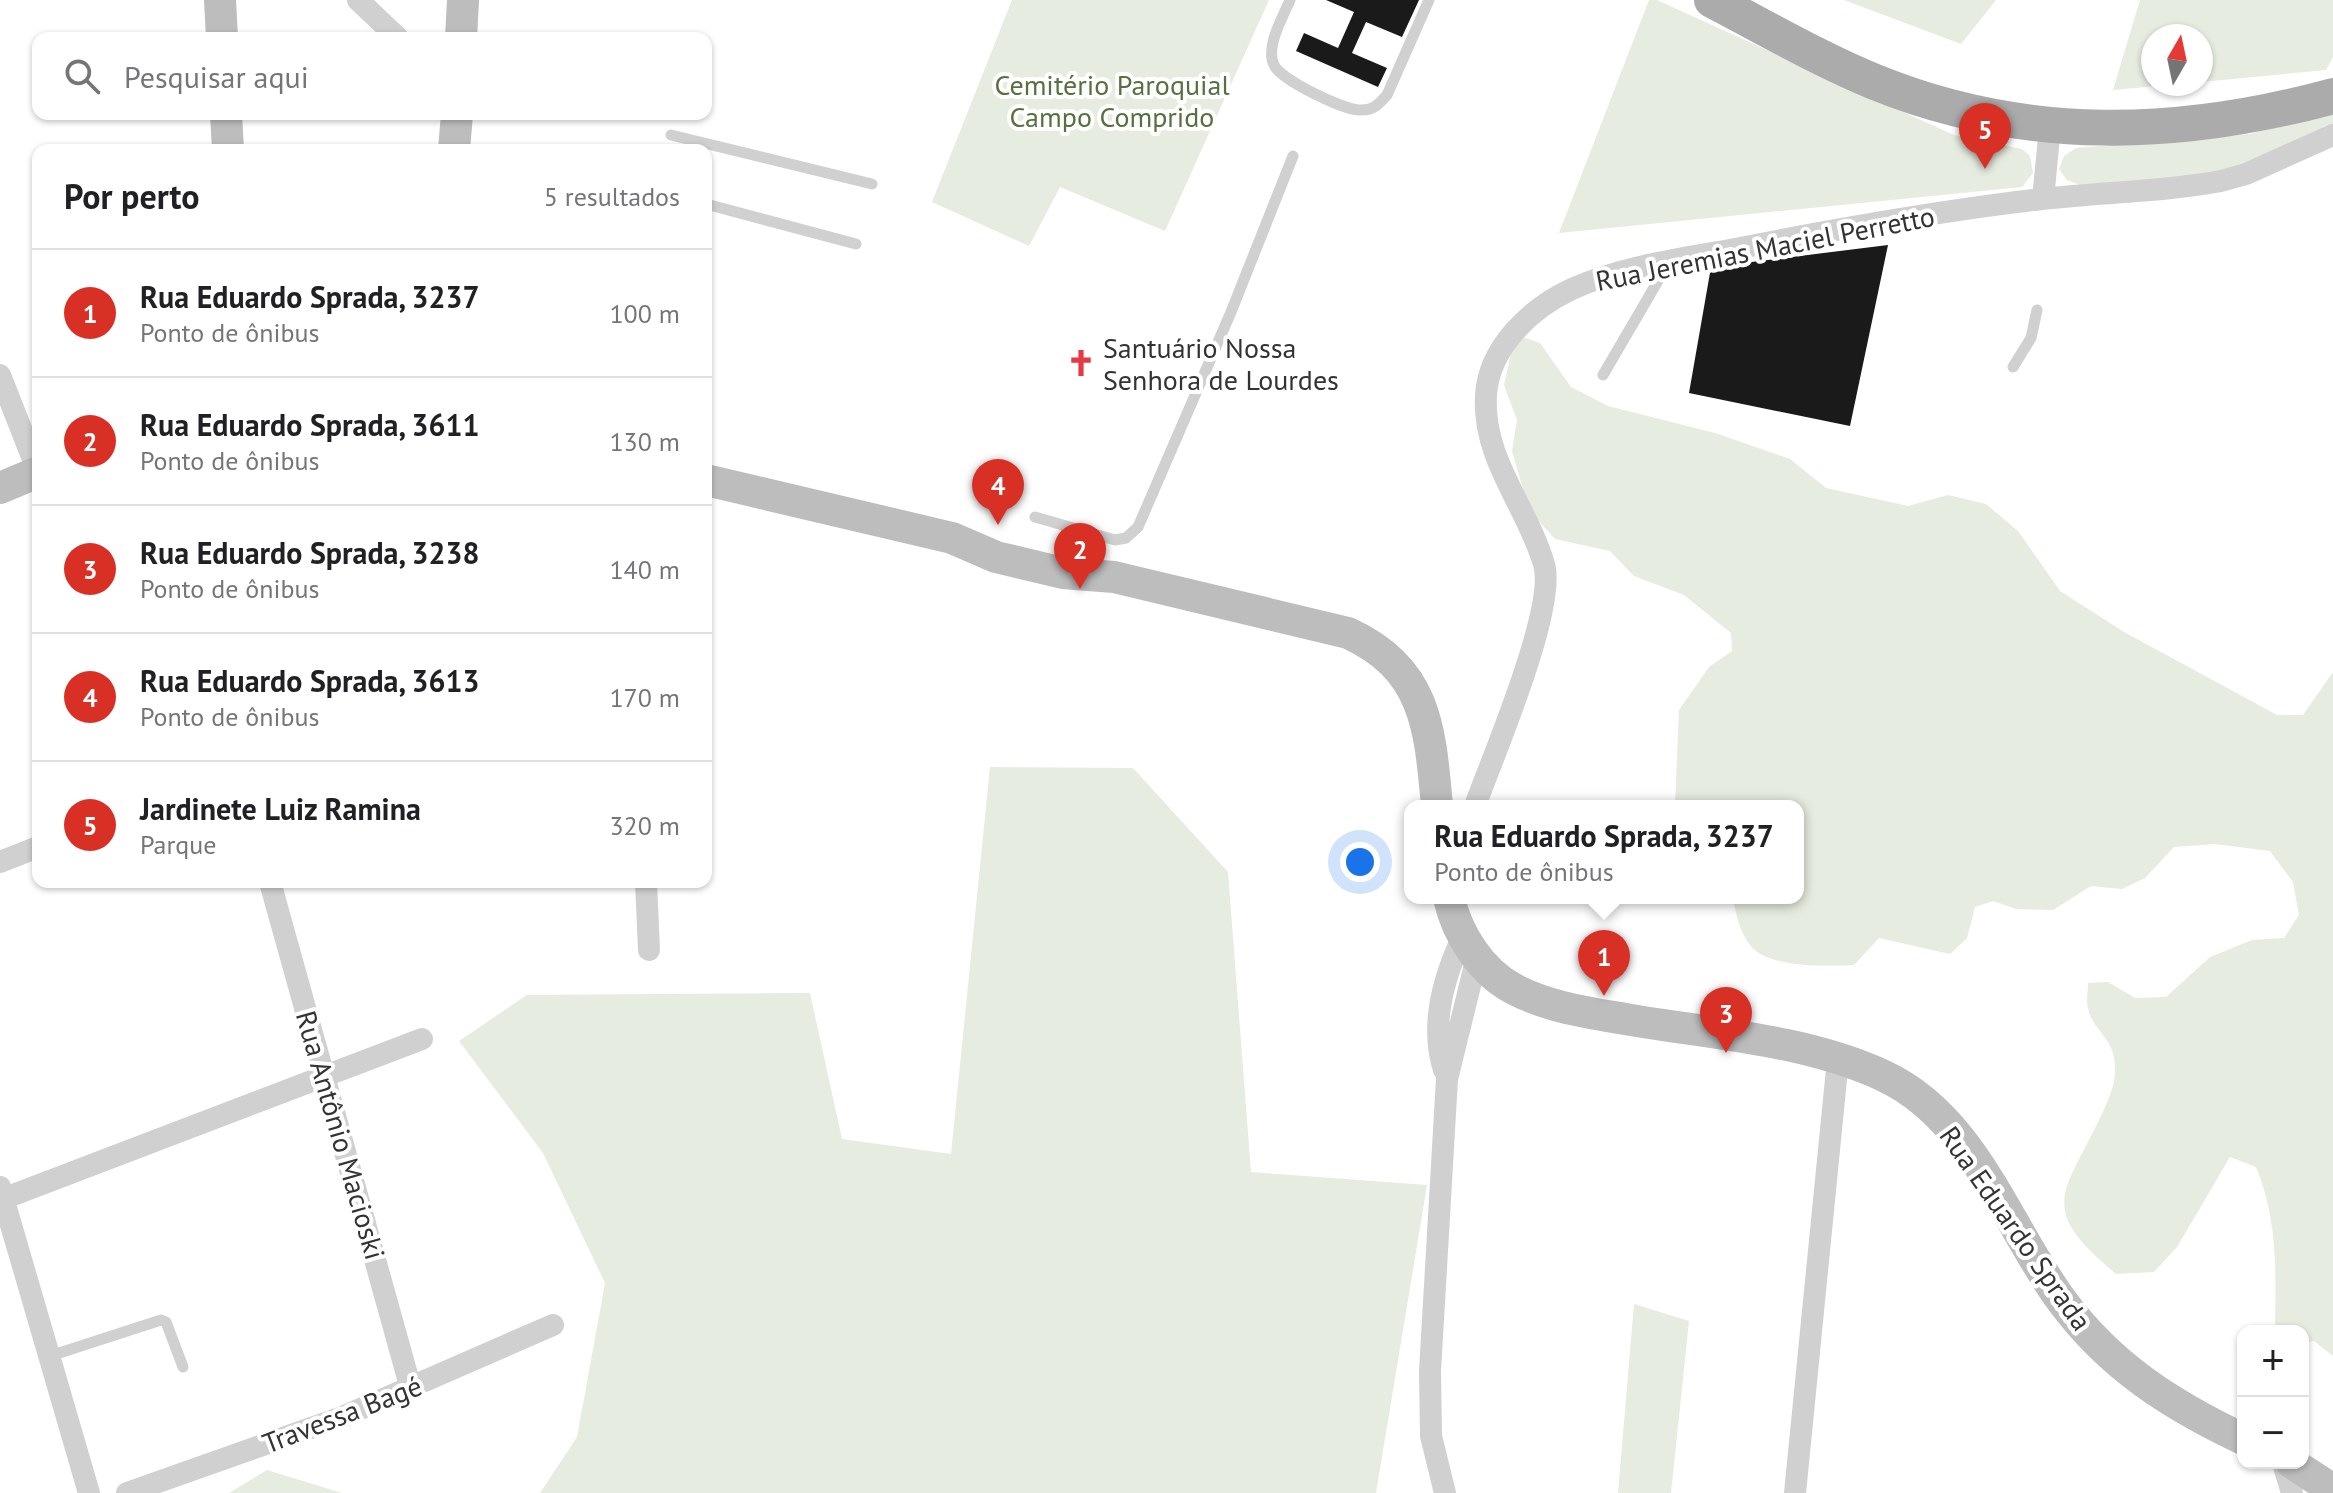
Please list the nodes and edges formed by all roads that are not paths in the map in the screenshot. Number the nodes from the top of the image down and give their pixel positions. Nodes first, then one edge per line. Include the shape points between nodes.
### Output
1 (220, 0) edge
2 (358, 0) edge
3 (463, 0) edge
4 (1290, 0) edge
5 (1429, 0) edge
6 (1712, 0) edge
7 (222, 32) edge
8 (392, 32) edge
9 (461, 32) edge
10 (2333, 96) edge
11 (226, 120) edge
12 (456, 120) edge
13 (2050, 127) junction
14 (671, 135) dead end
15 (2333, 135) edge
16 (228, 144) edge
17 (454, 144) edge
18 (708, 144) edge
19 (712, 145) edge
20 (1293, 156) dead end
21 (872, 184) dead end
22 (2043, 199) junction
23 (712, 206) edge
24 (856, 244) dead end
25 (1669, 262) junction
26 (2037, 310) dead end
27 (2013, 367) dead end
28 (0, 375) edge
29 (1603, 375) dead end
30 (32, 457) edge
31 (32, 475) edge
32 (712, 481) edge
33 (0, 488) edge
34 (1035, 517) dead end
35 (1436, 800) edge
36 (1477, 800) edge
37 (32, 849) edge
38 (0, 862) edge
39 (272, 888) edge
40 (646, 888) edge
41 (1452, 904) edge
42 (1470, 947) junction
43 (649, 950) dead end
44 (422, 1039) dead end
45 (1838, 1059) junction
46 (324, 1076) junction
47 (1, 1195) edge
48 (553, 1325) dead end
49 (50, 1356) junction
50 (183, 1367) dead end
51 (411, 1389) junction
52 (2237, 1436) edge
53 (2285, 1469) edge
54 (2301, 1469) edge
55 (2333, 1490) edge
56 (89, 1493) edge
57 (127, 1493) edge
58 (1445, 1493) edge
59 (1795, 1493) edge
60 (2292, 1493) edge

1 - 7 main road
2 - 8 street
3 - 9 main road
4 - 5 lane via 1272,47 1272,64 1281,75 1348,110 1364,111 1387,95
6 - 13 main road via 1839,66 1898,90 1975,114
10 - 13 main road via 2198,125
11 - 16 main road
12 - 17 main road
13 - 22 street
14 - 18 lane
15 - 22 street, Rua Jeremias Maciel Perretto via 2221,181
19 - 21 lane
20 - 34 lane via 1138,527 1115,540
22 - 25 street, Rua Jeremias Maciel Perretto
23 - 24 lane
25 - 29 lane
25 - 36 street, Rua Jeremias Maciel Perretto via 1596,280 1550,302 1512,334 1492,368 1486,393 1490,439 1538,545 1548,588 1541,622
26 - 27 lane via 2031,338
28 - 30 street
31 - 33 main road
32 - 35 main road via 952,538 1036,567 1114,577 1320,625 1370,643 1408,679 1420,702 1432,746
37 - 38 street
39 - 46 street, Rua Antônio Macioski
40 - 43 street
41 - 42 main road, Rua Eduardo Sprada
42 - 45 main road, Rua Eduardo Sprada via 1511,988 1554,1005
42 - 58 street via 1447,1079 1429,1404
44 - 46 street
45 - 52 main road, Rua Eduardo Sprada via 1893,1080 1939,1117 1977,1165 2061,1300 2121,1365 2172,1403
45 - 59 street
46 - 47 street
46 - 51 street, Rua Antônio Macioski
47 - 49 street
48 - 51 street, Travessa Bagé
49 - 50 lane via 161,1320
49 - 56 street
51 - 57 street, Travessa Bagé
53 - 60 street
54 - 55 main road

